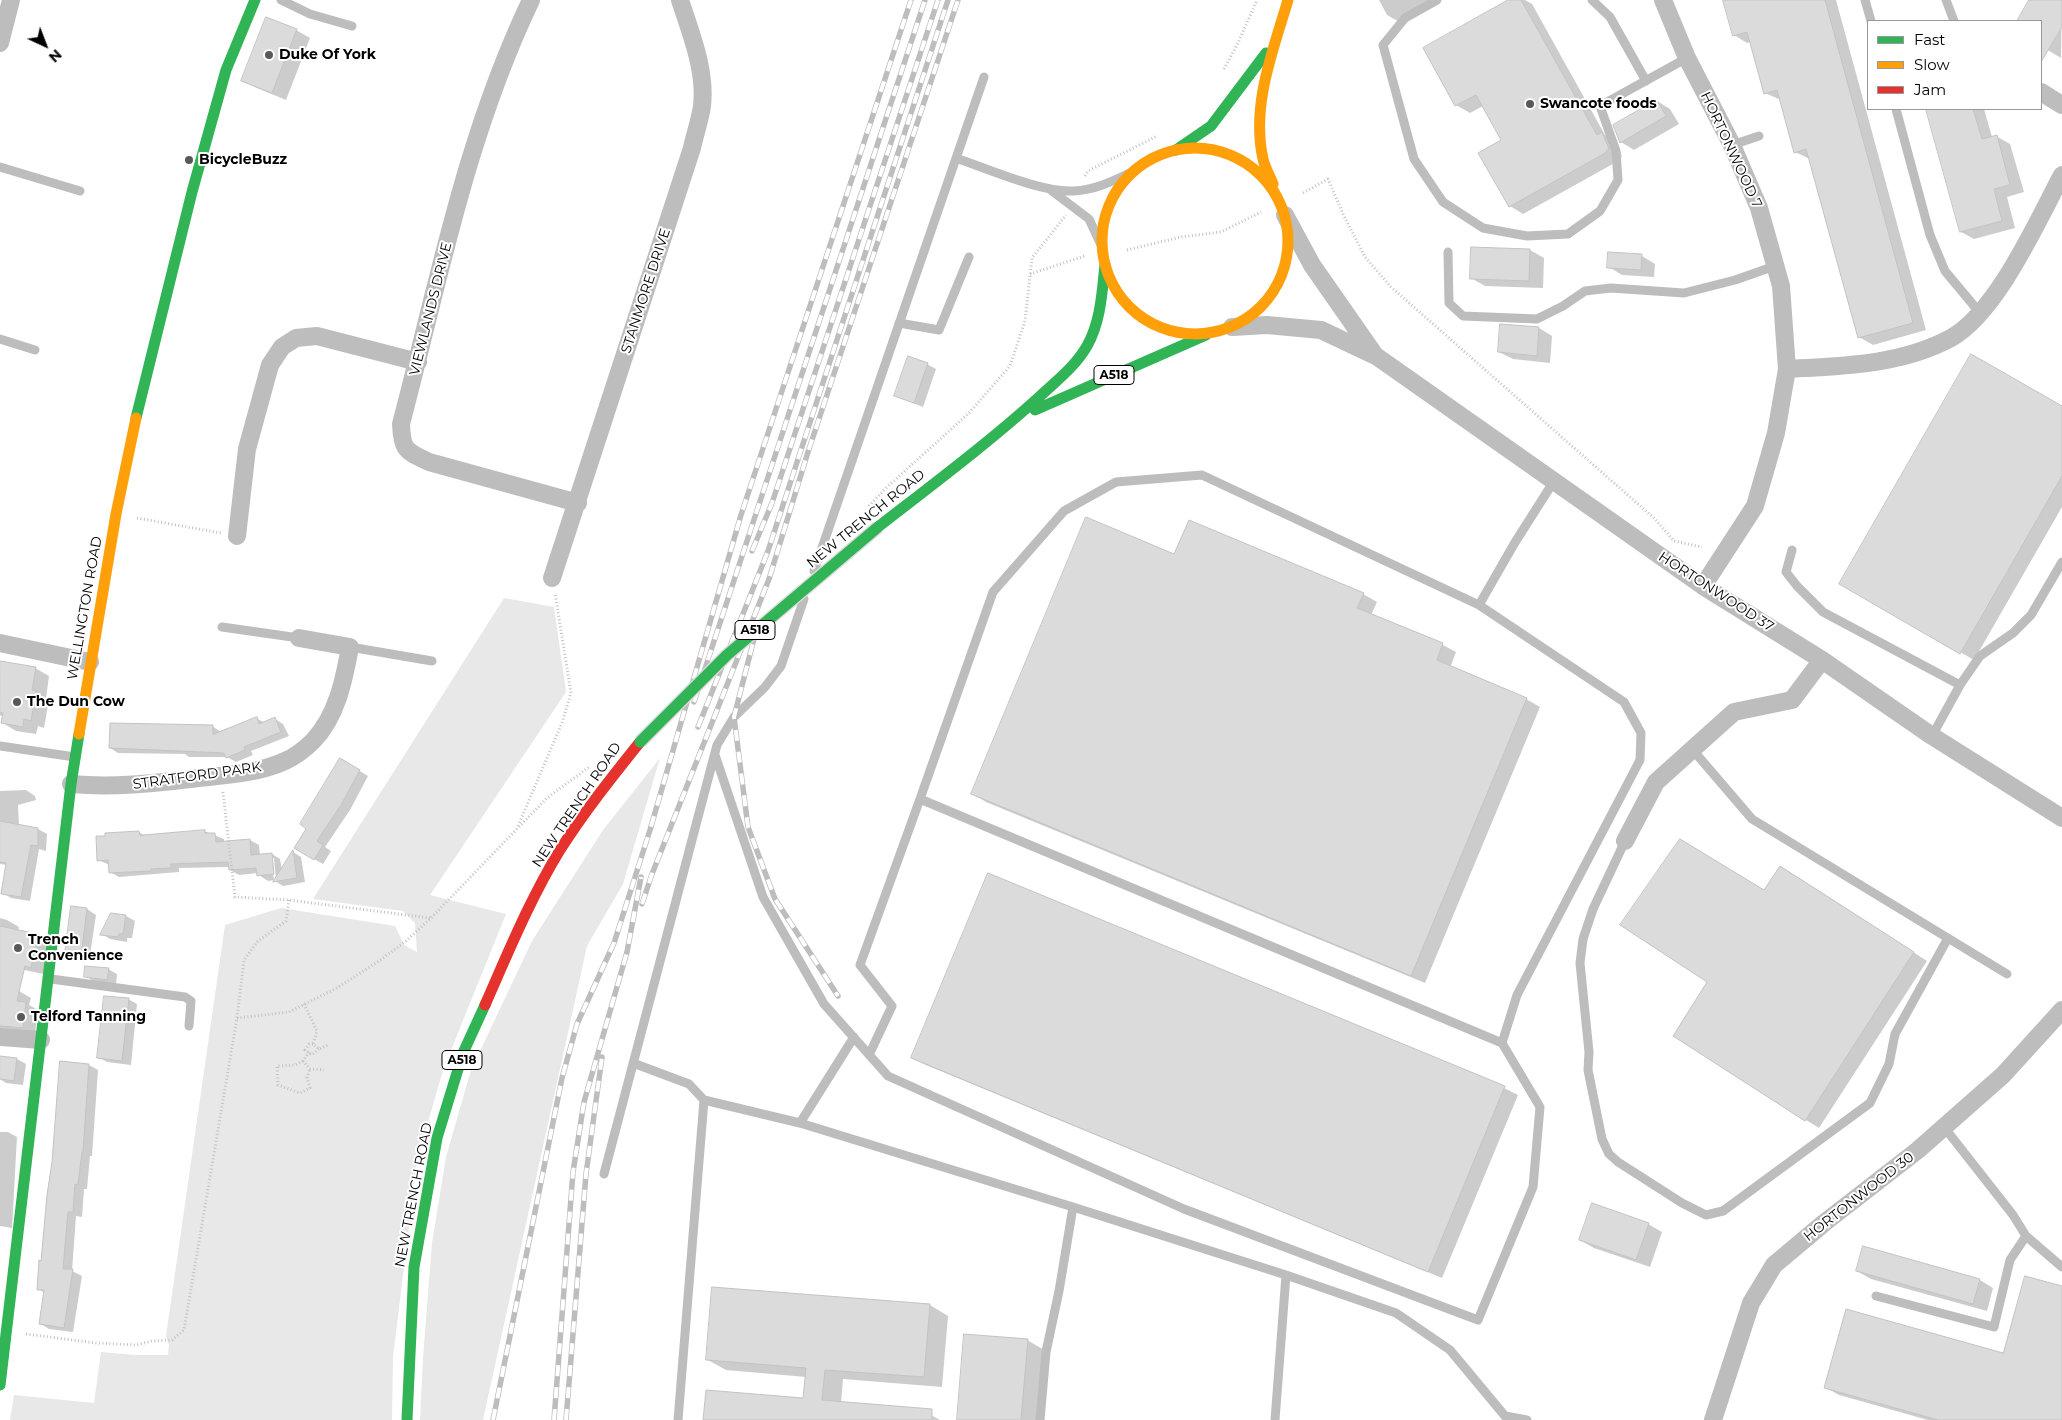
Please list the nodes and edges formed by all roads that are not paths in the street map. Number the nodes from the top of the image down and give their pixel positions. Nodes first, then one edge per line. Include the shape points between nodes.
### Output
1 (11, 0) edge
2 (255, 0) edge
3 (282, 0) edge
4 (531, 0) edge
5 (680, 0) edge
6 (1288, 0) edge
7 (1437, 0) edge
8 (1592, 0) edge
9 (1664, 0) edge
10 (1865, 0) edge
11 (1946, 0) edge
12 (1871, 20) edge
13 (1954, 20) edge
14 (352, 26) dead end
15 (0, 43) edge
16 (1273, 44) junction
17 (1687, 58) junction
18 (984, 77) dead end
19 (1646, 81) junction
20 (2042, 93) edge
21 (2062, 105) edge
22 (1896, 110) edge
23 (1759, 136) dead end
24 (1732, 145) junction
25 (1176, 150) junction
26 (956, 158) junction
27 (0, 167) edge
28 (1132, 172) junction
29 (2062, 176) edge
30 (1050, 190) junction
31 (80, 191) dead end
32 (1283, 208) junction
33 (1102, 247) junction
34 (1448, 252) dead end
35 (969, 257) dead end
36 (1105, 264) junction
37 (1775, 266) junction
38 (1980, 313) junction
39 (899, 324) junction
40 (1232, 327) junction
41 (1214, 332) junction
42 (0, 339) edge
43 (35, 350) dead end
44 (1376, 356) junction
45 (418, 362) junction
46 (1787, 369) junction
47 (1016, 419) junction
48 (1554, 481) junction
49 (578, 503) junction
50 (237, 536) road end
51 (1792, 550) dead end
52 (2062, 562) edge
53 (552, 578) road end
54 (1703, 586) junction
55 (1479, 606) junction
56 (222, 627) dead end
57 (299, 638) joint
58 (0, 643) edge
59 (350, 647) junction
60 (1822, 660) junction
61 (432, 661) dead end
62 (90, 662) junction
63 (1960, 685) junction
64 (1932, 736) junction
65 (0, 746) edge
66 (1692, 749) junction
67 (715, 754) junction
68 (75, 757) junction
69 (71, 784) junction
70 (920, 799) junction
71 (2062, 818) edge
72 (1625, 841) joint
73 (1948, 938) junction
74 (2007, 974) dead end
75 (48, 978) junction
76 (2062, 1010) edge
77 (189, 1026) dead end
78 (0, 1037) edge
79 (854, 1037) junction
80 (41, 1040) junction
81 (1502, 1043) junction
82 (869, 1055) junction
83 (633, 1063) junction
84 (704, 1100) junction
85 (800, 1123) junction
86 (1944, 1127) junction
87 (604, 1174) dead end
88 (1073, 1207) junction
89 (2026, 1236) junction
90 (2062, 1267) edge
91 (1286, 1275) junction
92 (1876, 1296) dead end
93 (0, 1385) edge
94 (407, 1420) edge
95 (678, 1420) edge
96 (1040, 1420) edge
97 (1275, 1420) edge
98 (1527, 1420) edge
99 (1713, 1420) edge

1 - 15 street
2 - 62 main road, WELLINGTON ROAD via 226,70 139,403
3 - 14 lane via 310,14
4 - 45 street, VIEWLANDS DRIVE via 509,47 474,144
5 - 49 street, STANMORE DRIVE via 696,50 702,106 692,148
6 - 16 main road
7 - 19 lane via 1405,18 1383,45 1414,159 1443,202 1483,228 1527,236 1568,234 1600,211 1618,180 1616,151 1600,106
8 - 19 lane via 1610,17
9 - 17 street, HORTONWOOD 7
10 - 12 lane
11 - 13 lane
16 - 25 main road via 1211,126
16 - 32 main road via 1262,92 1259,133 1263,160
17 - 19 lane
17 - 24 street, HORTONWOOD 7
18 - 26 lane
20 - 21 street
22 - 38 lane via 1930,235 1945,271
23 - 24 lane
24 - 37 street, HORTONWOOD 7 via 1759,208
25 - 28 main road via 1150,159
25 - 32 main road via 1199,147 1220,150 1239,158 1265,178
26 - 30 lane
26 - 39 lane
27 - 31 lane
28 - 30 lane via 1102,186 1078,191
28 - 33 main road via 1110,204
29 - 38 street via 2004,281
30 - 33 lane via 1089,219
32 - 40 main road via 1289,237 1282,276 1256,312
32 - 44 street, HORTONWOOD 37 via 1312,265
33 - 36 main road
34 - 37 lane via 1449,303 1464,316 1537,320 1584,291 1611,288 1684,293
35 - 39 lane via 939,330
36 - 41 main road via 1114,288 1139,315 1168,330 1194,334
36 - 47 main road, NEW TRENCH ROAD / A518 via 1096,326 1086,347 1065,374
37 - 46 street, HORTONWOOD 7 via 1781,286
38 - 46 street via 1952,337 1919,352 1864,364
39 - 67 lane via 781,666 765,687 734,716
40 - 41 main road
40 - 44 street, HORTONWOOD 37 via 1267,324 1321,330
41 - 47 main road, NEW TRENCH ROAD / A518
42 - 43 lane
44 - 48 street, HORTONWOOD 37
45 - 49 street, VIEWLANDS DRIVE via 401,424 402,441 409,452 429,462
45 - 50 street via 317,336 296,338 282,347 270,365 247,448
46 - 54 street, HORTONWOOD 7 via 1776,433 1755,506
47 - 94 main road, NEW TRENCH ROAD / A518, bridge via 878,527 727,655 640,742 560,850 535,895 463,1053 437,1138 414,1267
48 - 54 street, HORTONWOOD 37
48 - 55 lane
49 - 53 street, STANMORE DRIVE
51 - 63 lane via 1786,572 1823,612
52 - 63 lane via 2031,615 2013,633 1980,656
54 - 60 street, HORTONWOOD 37
55 - 70 lane via 1202,475 1116,482 1064,512 993,592
55 - 81 lane via 1624,702 1641,733 1640,760 1517,995
56 - 57 lane
57 - 59 street
58 - 62 street
59 - 61 lane
59 - 69 street, STRATFORD PARK via 333,712 312,741 285,761 221,776 104,787
60 - 64 street, HORTONWOOD 37
60 - 66 street via 1792,700 1734,712
62 - 68 main road, WELLINGTON ROAD
63 - 64 lane
64 - 71 street, HORTONWOOD 37
65 - 68 lane
66 - 72 street via 1656,782
66 - 73 lane via 1752,820
67 - 79 lane via 762,897 824,1004
67 - 83 lane
68 - 69 main road, WELLINGTON ROAD
69 - 75 main road, WELLINGTON ROAD
70 - 81 lane
70 - 82 lane via 860,965 892,1006
72 - 73 lane via 1593,909 1583,939 1580,963 1588,1070 1602,1140 1609,1154 1618,1162 1706,1216 1723,1211 1870,1103 1889,1064 1895,1034
73 - 74 lane
75 - 77 lane via 185,997 191,1001
75 - 80 main road, WELLINGTON ROAD
76 - 86 street, HORTONWOOD 30 via 2003,1075
78 - 80 street
79 - 82 lane
79 - 85 lane
80 - 93 main road, WELLINGTON ROAD
81 - 82 lane via 1540,1107 1533,1187 1478,1320 1184,1209 888,1076
83 - 84 lane via 689,1084
83 - 87 lane
84 - 85 lane
84 - 95 lane
85 - 88 lane
86 - 89 lane via 2013,1214
86 - 99 street, HORTONWOOD 30 via 1774,1265 1751,1303
88 - 91 lane
88 - 96 lane via 1046,1352
89 - 90 lane
89 - 92 lane via 2010,1260 1994,1327
91 - 97 lane
91 - 98 lane via 1396,1313 1450,1350 1505,1416

